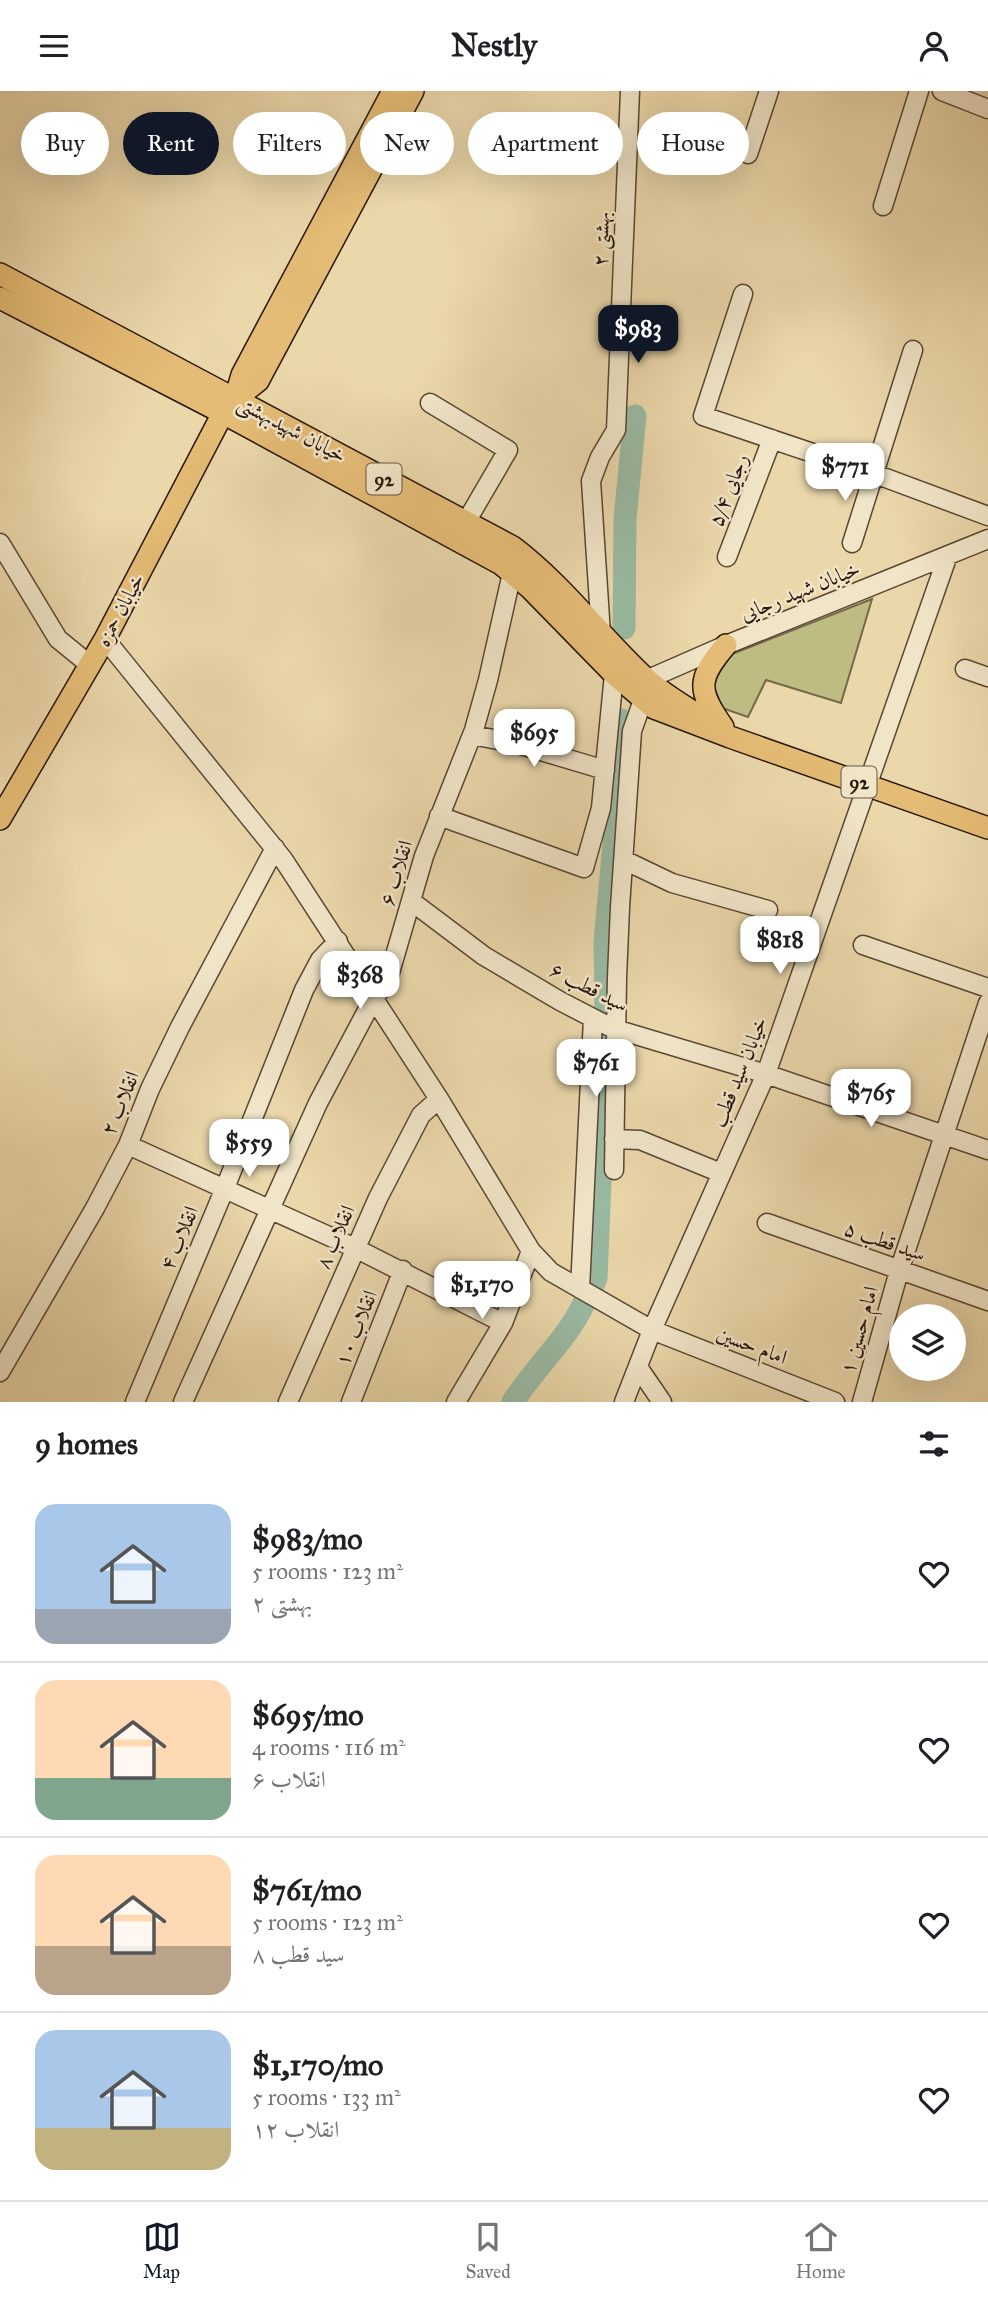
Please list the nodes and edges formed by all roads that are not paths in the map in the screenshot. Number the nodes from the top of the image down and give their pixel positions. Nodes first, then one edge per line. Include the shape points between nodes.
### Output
1 (393, 91) edge
2 (413, 91) edge
3 (630, 91) edge
4 (769, 91) edge
5 (919, 91) edge
6 (942, 91) edge
7 (988, 109) edge
8 (749, 151) edge
9 (883, 206) dead end
10 (0, 274) edge
11 (743, 294) dead end
12 (0, 297) edge
13 (913, 351) dead end
14 (430, 403) dead end
15 (229, 406) junction
16 (772, 439) junction
17 (874, 474) junction
18 (988, 516) edge
19 (466, 522) junction
20 (988, 539) edge
21 (0, 543) edge
22 (852, 544) dead end
23 (948, 555) junction
24 (727, 557) dead end
25 (512, 573) junction
26 (601, 634) junction
27 (105, 639) junction
28 (726, 645) junction
29 (90, 664) junction
30 (965, 669) dead end
31 (614, 674) junction
32 (988, 677) edge
33 (641, 690) junction
34 (472, 735) junction
35 (730, 737) junction
36 (605, 770) junction
37 (868, 786) junction
38 (439, 816) junction
39 (0, 819) edge
40 (988, 828) edge
41 (275, 848) junction
42 (624, 860) junction
43 (411, 901) junction
44 (768, 910) dead end
45 (338, 941) junction
46 (863, 945) dead end
47 (988, 988) edge
48 (374, 998) junction
49 (988, 1003) edge
50 (593, 1018) junction
51 (616, 1029) junction
52 (766, 1074) junction
53 (439, 1099) junction
54 (944, 1133) junction
55 (614, 1139) junction
56 (128, 1145) junction
57 (988, 1150) edge
58 (614, 1170) dead end
59 (721, 1173) junction
60 (225, 1188) junction
61 (270, 1208) junction
62 (767, 1223) dead end
63 (355, 1248) junction
64 (531, 1251) junction
65 (403, 1271) junction
66 (899, 1271) junction
67 (580, 1289) junction
68 (988, 1301) edge
69 (503, 1322) junction
70 (652, 1330) junction
71 (638, 1367) junction
72 (0, 1372) edge
73 (629, 1399) edge
74 (135, 1402) edge
75 (183, 1402) edge
76 (288, 1402) edge
77 (351, 1402) edge
78 (456, 1402) edge
79 (662, 1402) edge
80 (835, 1402) edge
81 (862, 1402) edge

1 - 15 main road, خیابان حمزه
2 - 15 main road, خیابان حمزه via 258,381
3 - 26 street, بهشتی ۲ via 616,430 591,481
4 - 8 street
5 - 9 street
6 - 7 street
10 - 15 main road, خیابان شهیدبهشتی / 92
11 - 16 street via 703,416
12 - 15 main road, خیابان شهیدبهشتی / 92
13 - 17 street
14 - 19 street via 508,450
15 - 19 main road, خیابان شهیدبهشتی / 92
15 - 25 main road, خیابان شهیدبهشتی / 92
15 - 27 main road, خیابان حمزه
16 - 17 street
16 - 24 street, رجایی ۵/۴
17 - 18 street
17 - 22 street
19 - 26 main road, خیابان شهیدبهشتی / 92 via 539,567
20 - 23 street, خیابان شهید رجایی
21 - 29 street via 58,639
23 - 28 street, خیابان شهید رجایی
23 - 37 street, خیابان سید قطب
25 - 31 main road, خیابان شهیدبهشتی / 92
25 - 34 street, انقلاب ۶
26 - 33 main road, خیابان شهیدبهشتی / 92
27 - 29 main road, خیابان حمزه
27 - 41 street, امام حسین
28 - 33 street, خیابان شهید رجایی
28 - 35 main road via 710,663 704,693
29 - 39 main road, خیابان حمزه
30 - 32 street
31 - 33 main road, خیابان شهیدبهشتی / 92
31 - 36 street
33 - 35 main road, خیابان شهیدبهشتی / 92 via 654,708
33 - 42 street via 632,731
34 - 36 street
34 - 38 street, انقلاب ۶
35 - 37 main road, خیابان شهیدبهشتی / 92
36 - 38 street via 601,808 584,868
37 - 40 main road, خیابان شهیدبهشتی / 92
37 - 52 street, خیابان سید قطب
38 - 43 street, انقلاب ۶
41 - 45 street, امام حسین
41 - 56 street, انقلاب ۲ via 180,1027
42 - 44 street via 672,883
42 - 51 street
43 - 48 street, انقلاب ۶ via 389,977
43 - 50 street, سید قطب ۶ via 484,955
45 - 48 street, امام حسین
45 - 60 street, انقلاب ۴ via 320,960 304,990
46 - 47 street
48 - 53 street, امام حسین
48 - 61 street, انقلاب ۶ via 318,1103
49 - 54 street, امام حسین ۱
50 - 51 street, سید قطب ۶
50 - 67 street
51 - 52 street, سید قطب ۶
51 - 55 street
52 - 54 street, سید قطب ۶
52 - 59 street, خیابان سید قطب
53 - 63 street, انقلاب ۸ via 421,1115
53 - 64 street, امام حسین
54 - 57 street, سید قطب ۶
54 - 66 street, امام حسین ۱
55 - 58 street
55 - 59 street via 640,1140
56 - 60 street
56 - 72 street, انقلاب ۲
59 - 70 street, خیابان سید قطب
60 - 61 street
60 - 74 street, انقلاب ۴
61 - 63 street
61 - 75 street, انقلاب ۶
62 - 66 street, سید قطب ۵
63 - 65 street
63 - 76 street, انقلاب ۸
64 - 67 street, امام حسین via 551,1272
64 - 69 street
65 - 69 street
65 - 77 street, انقلاب ۱۰
66 - 68 street, سید قطب ۵
66 - 81 street, امام حسین ۱
67 - 70 street, امام حسین
69 - 78 street
70 - 71 street, خیابان سید قطب
70 - 80 street, امام حسین
71 - 73 street, خیابان سید قطب
71 - 79 street

